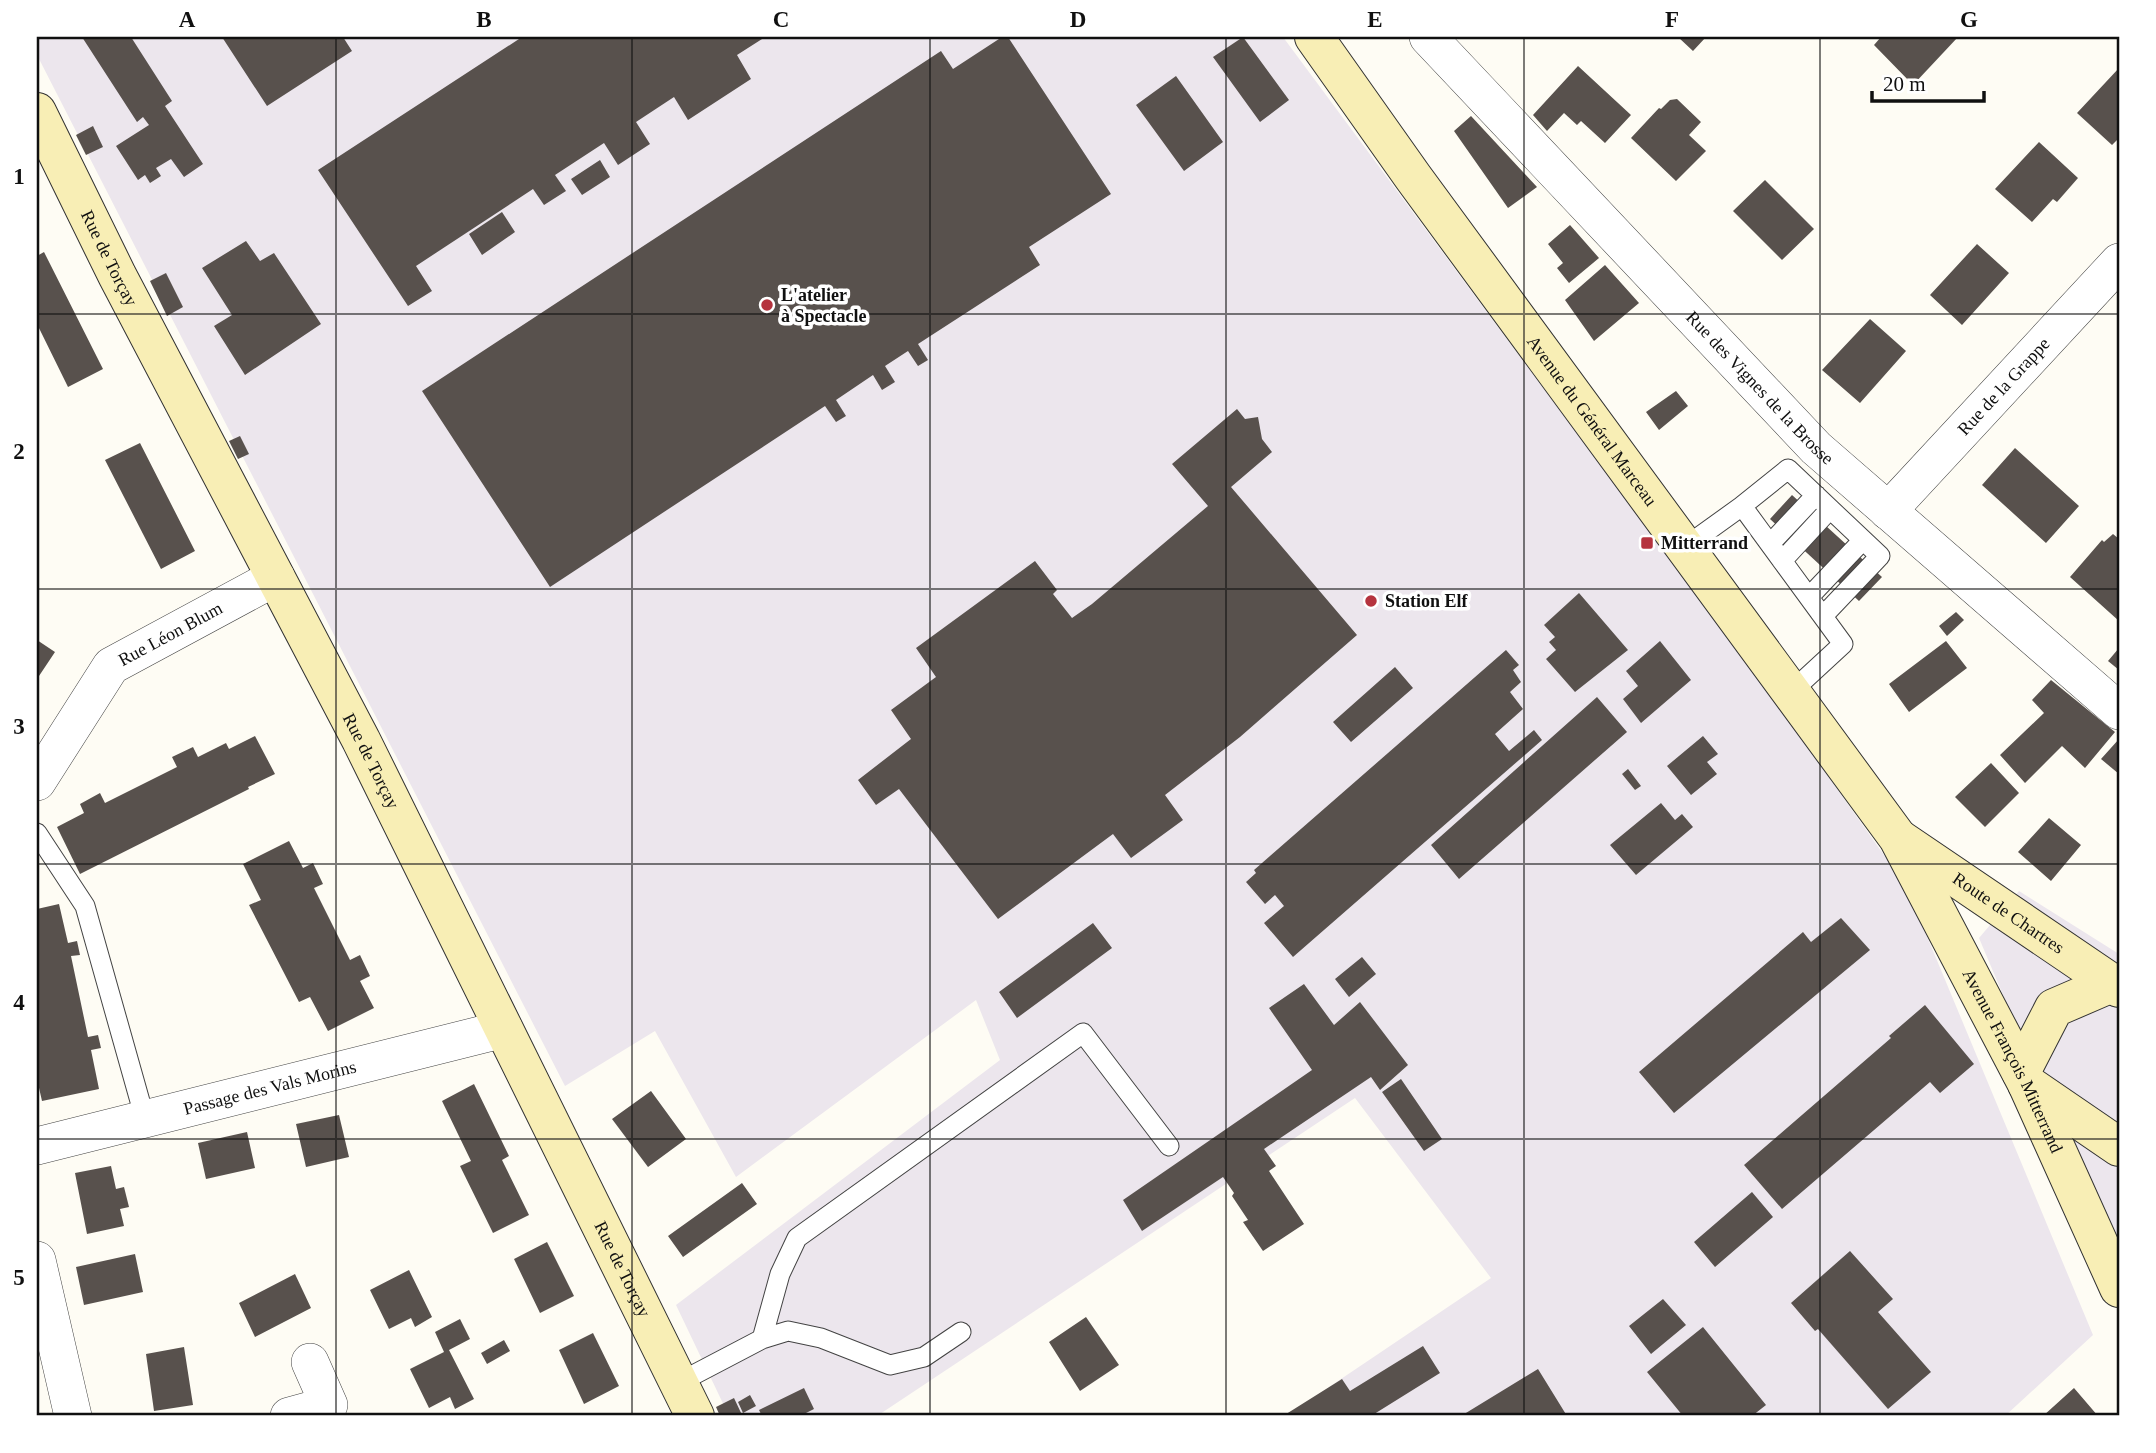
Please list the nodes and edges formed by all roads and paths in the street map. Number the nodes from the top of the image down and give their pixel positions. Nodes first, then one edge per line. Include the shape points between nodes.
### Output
1 (1314, 37) edge
2 (1428, 37) edge
3 (37, 112) edge
4 (46, 155) edge
5 (2119, 262) edge
6 (1823, 502) junction
7 (1742, 506) junction
8 (1888, 511) junction
9 (1863, 540) junction
10 (1770, 544) junction
11 (1685, 547) junction
12 (1782, 561) junction
13 (276, 578) junction
14 (1809, 597) junction
15 (1823, 616) junction
16 (1791, 692) junction
17 (2119, 711) edge
18 (37, 782) edge
19 (37, 833) edge
20 (1898, 838) junction
21 (2116, 986) edge
22 (503, 1030) junction
23 (2024, 1078) junction
24 (145, 1119) junction
25 (37, 1146) edge
26 (1169, 1146) dead end
27 (2119, 1147) edge
28 (37, 1260) edge
29 (2119, 1288) edge
30 (961, 1332) dead end
31 (762, 1339) junction
32 (310, 1362) dead end
33 (686, 1400) edge
34 (73, 1416) edge
35 (289, 1416) edge

1 - 11 main road, Avenue du Général Marceau
2 - 8 street, Rue des Vignes de la Brosse via 1816,448
3 - 4 main road, Rue de Torçay
4 - 13 main road, Rue de Torçay via 117,275
5 - 8 street, Rue de la Grappe
6 - 7 lane via 1788,469
6 - 9 lane
6 - 10 lane
6 - 12 lane
7 - 10 lane
7 - 11 lane
8 - 17 street, Rue des Vignes de la Brosse
9 - 14 lane
9 - 15 lane via 1880,556
10 - 12 lane
11 - 16 main road, Avenue du Général Marceau
12 - 14 lane
13 - 18 street, Rue Léon Blum via 111,666
13 - 22 main road, Rue de Torçay
14 - 15 lane
15 - 16 lane via 1843,644
16 - 20 main road, Avenue du Général Marceau
19 - 24 lane via 85,906
20 - 21 main road, Route de Chartres
20 - 23 main road, Avenue François Mitterrand
21 - 23 main road via 2054,1008
22 - 24 street, Passage des Vals Morins
22 - 33 main road, Rue de Torçay
23 - 27 main road
23 - 29 main road, Avenue François Mitterrand
24 - 25 street, Passage des Vals Morins
26 - 31 lane via 1083,1033 797,1238 780,1273
28 - 34 street
30 - 31 lane via 924,1356 890,1365 821,1338 788,1331
31 - 33 lane
32 - 35 street via 329,1405

